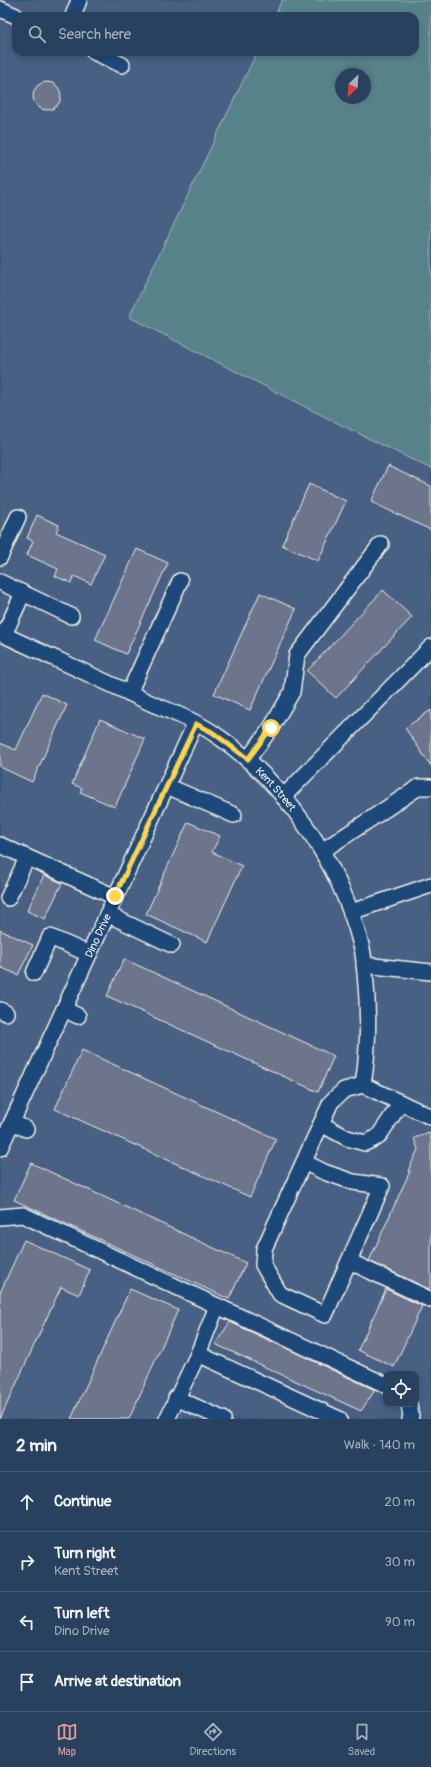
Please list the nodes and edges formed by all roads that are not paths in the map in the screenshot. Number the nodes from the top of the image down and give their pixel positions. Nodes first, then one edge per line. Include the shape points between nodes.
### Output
1 (79, 0) edge
2 (0, 9) edge
3 (74, 12) edge
4 (12, 14) edge
5 (103, 56) edge
6 (122, 65) dead end
7 (18, 517) dead end
8 (381, 544) dead end
9 (0, 557) edge
10 (180, 581) dead end
11 (0, 582) edge
12 (23, 593) junction
13 (71, 616) dead end
14 (2, 634) edge
15 (431, 647) edge
16 (129, 693) junction
17 (196, 724) junction
18 (248, 759) junction
19 (167, 786) junction
20 (431, 787) edge
21 (283, 797) junction
22 (234, 815) dead end
23 (0, 845) edge
24 (322, 852) junction
25 (27, 858) junction
26 (431, 885) edge
27 (115, 896) junction
28 (8, 898) dead end
29 (351, 912) junction
30 (107, 914) junction
31 (172, 945) dead end
32 (89, 954) junction
33 (364, 965) junction
34 (431, 972) edge
35 (34, 973) dead end
36 (64, 1009) junction
37 (78, 1016) dead end
38 (364, 1086) junction
39 (401, 1103) junction
40 (431, 1117) edge
41 (12, 1122) junction
42 (321, 1124) junction
43 (26, 1129) dead end
44 (1, 1142) edge
45 (304, 1162) junction
46 (0, 1217) edge
47 (349, 1261) junction
48 (431, 1300) edge
49 (217, 1306) junction
50 (198, 1354) junction
51 (383, 1384) edge
52 (176, 1398) junction
53 (410, 1407) edge
54 (167, 1419) edge
55 (223, 1419) edge
56 (340, 1419) edge
57 (410, 1419) edge

1 - 3 street
2 - 4 street
5 - 6 street
7 - 9 street
8 - 18 street via 297,655 292,692 271,728
10 - 16 street
11 - 12 street
12 - 13 street
12 - 14 street
14 - 16 street, Kent Street
15 - 21 street
16 - 17 street, Kent Street
17 - 18 street, Kent Street via 212,732
17 - 19 street, Dino Drive
18 - 21 street, Kent Street
19 - 22 street
19 - 27 street, Dino Drive
20 - 24 street via 419,787
21 - 24 street, Kent Street via 294,809
23 - 25 street
24 - 29 street, Kent Street via 338,880
25 - 27 street
25 - 28 street
26 - 29 street
27 - 30 street, Dino Drive
29 - 33 street, Kent Street via 362,946
30 - 31 street
30 - 32 street, Dino Drive
32 - 35 street via 50,937
32 - 36 street, Dino Drive
33 - 34 street
33 - 38 street, Kent Street via 369,1016
36 - 37 street
36 - 41 street, Dino Drive
38 - 39 street
38 - 42 street via 344,1090 331,1102
39 - 40 street
39 - 42 street via 378,1137 365,1143 347,1138
41 - 43 street
41 - 44 street, Dino Drive
42 - 45 street
45 - 47 street via 353,1182 382,1186
45 - 47 street via 264,1249 263,1265 280,1294 325,1315
46 - 49 street via 23,1215
47 - 48 street
49 - 50 street
49 - 51 street
50 - 52 street
50 - 56 street
52 - 54 street
52 - 55 street
53 - 57 street

